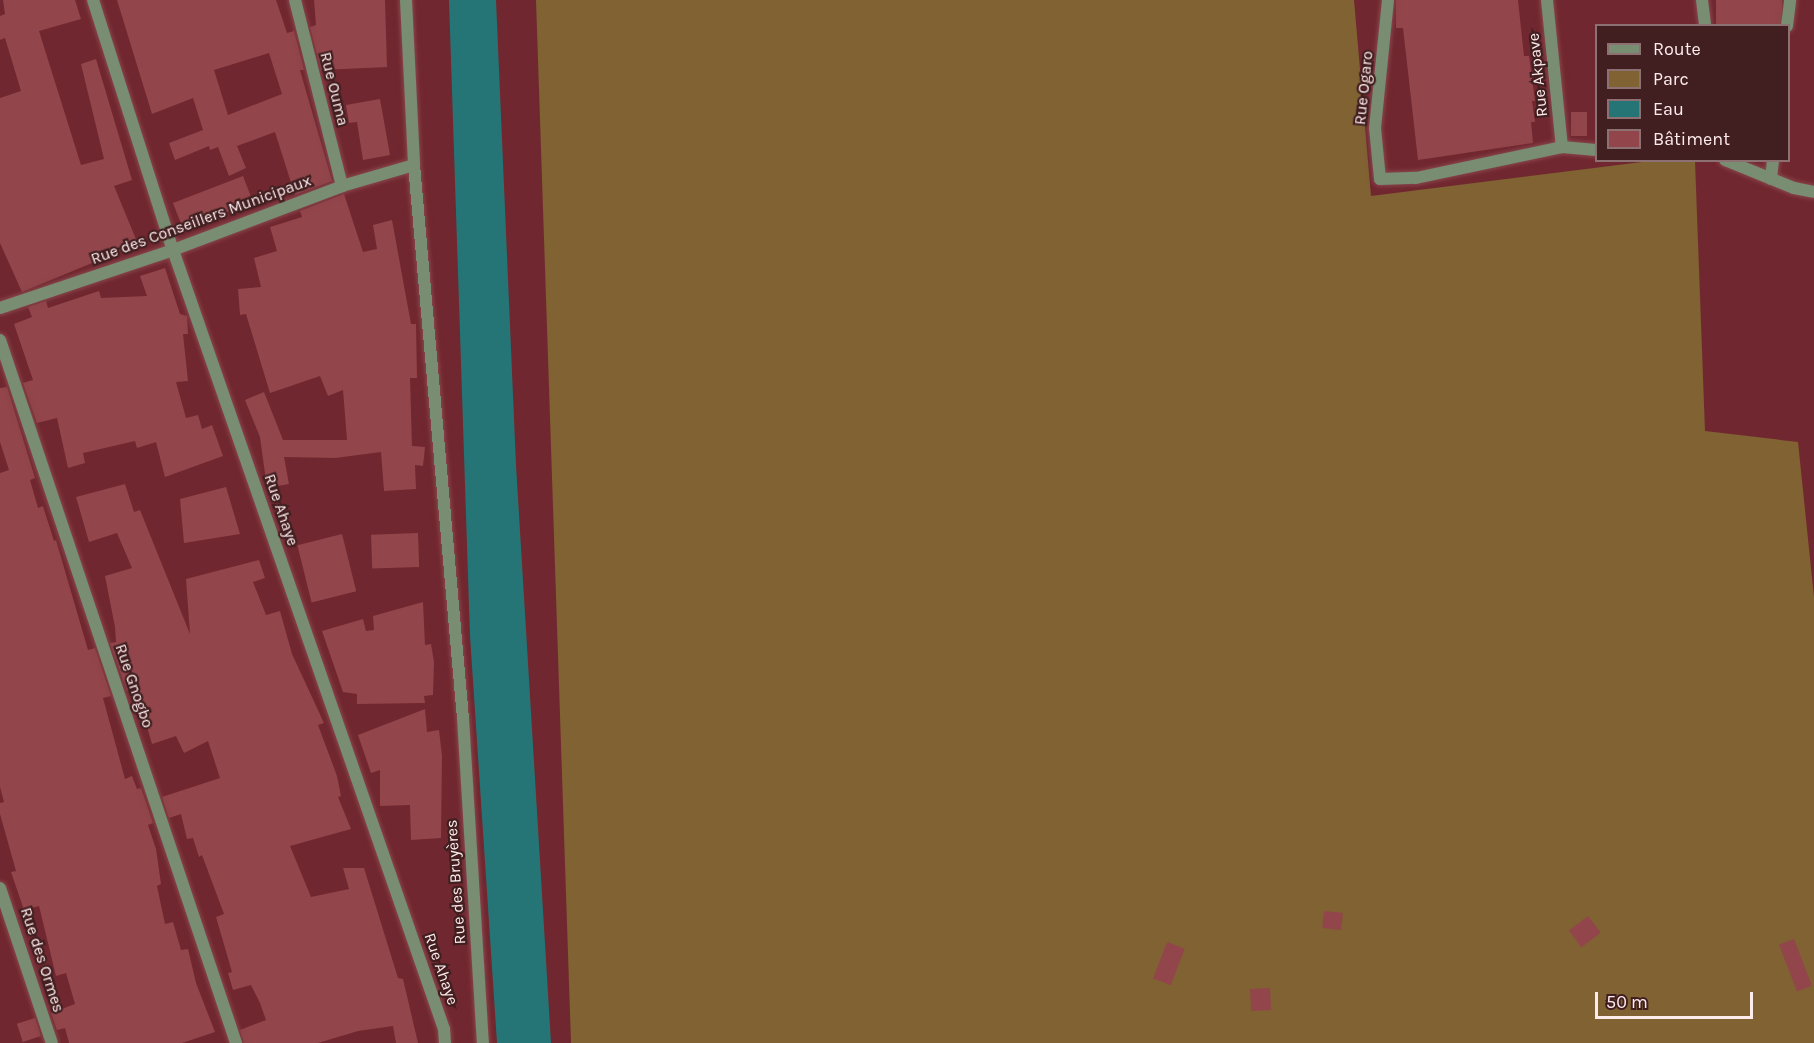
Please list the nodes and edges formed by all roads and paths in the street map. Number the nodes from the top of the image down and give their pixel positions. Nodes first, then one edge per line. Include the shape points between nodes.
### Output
1 (93, 0) edge
2 (295, 0) edge
3 (406, 0) edge
4 (1388, 0) edge
5 (1547, 0) edge
6 (1702, 0) edge
7 (1790, 0) edge
8 (1705, 24) edge
9 (1788, 24) edge
10 (1562, 147) junction
11 (1595, 150) edge
12 (1730, 162) edge
13 (1773, 162) edge
14 (414, 165) junction
15 (1771, 179) junction
16 (342, 186) junction
17 (1814, 192) edge
18 (173, 250) junction
19 (0, 308) edge
20 (0, 340) edge
21 (0, 888) edge
22 (52, 1043) edge
23 (236, 1043) edge
24 (445, 1043) edge
25 (483, 1043) edge

1 - 18 street, Rue Ahaye
2 - 16 street, Rue Ouma
3 - 14 street, Rue des Bruyères
4 - 10 street, Rue Ogaro via 1375,128 1380,180 1416,178
5 - 10 street, Rue Akpave
6 - 8 street
7 - 9 street
10 - 11 street
12 - 15 street
13 - 15 street
14 - 16 street, Rue des Conseillers Municipaux
14 - 25 street, Rue des Bruyères via 463,718
15 - 17 street
16 - 18 street, Rue des Conseillers Municipaux
18 - 19 street, Rue des Conseillers Municipaux
18 - 24 street, Rue Ahaye via 444,1029
20 - 23 street, Rue Gnogbo
21 - 22 street, Rue des Ormes

